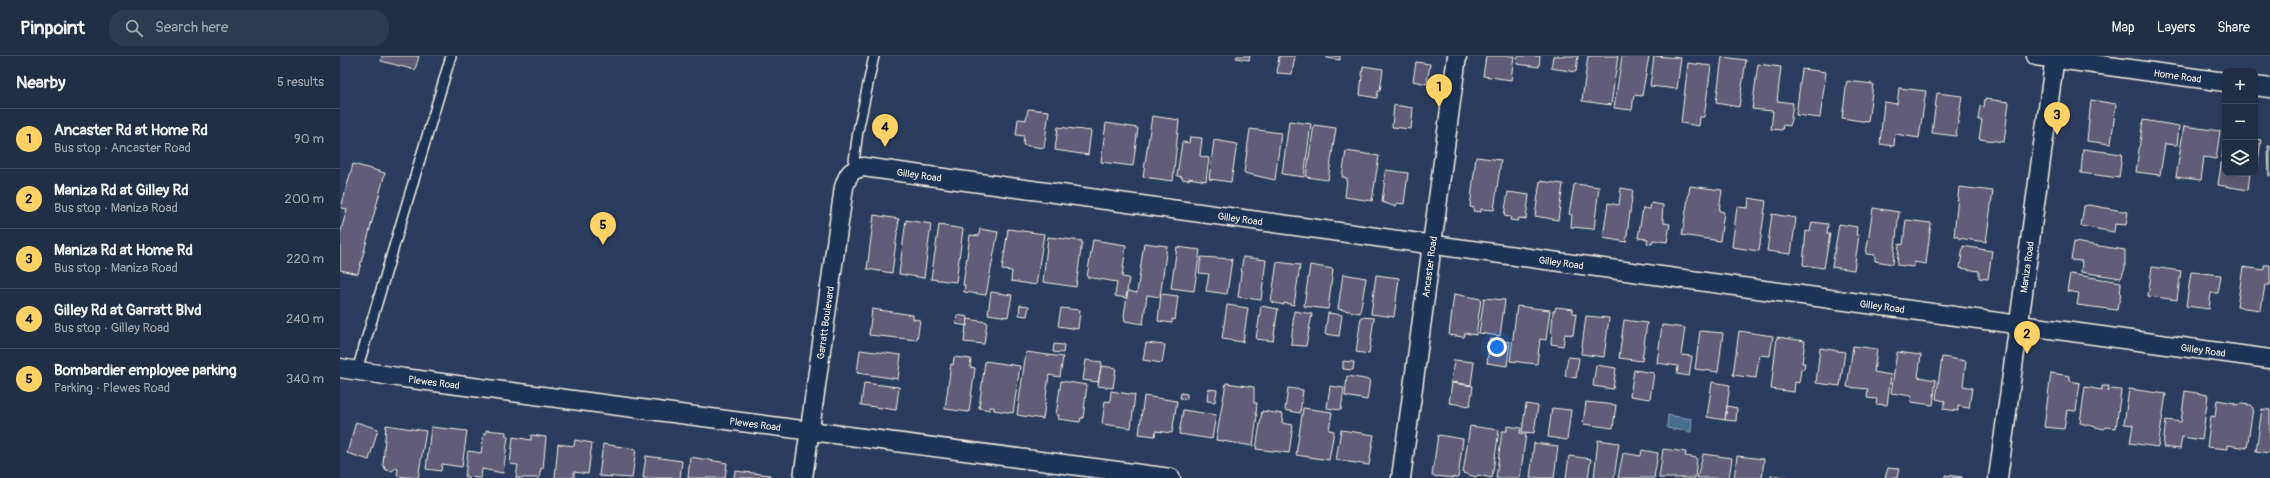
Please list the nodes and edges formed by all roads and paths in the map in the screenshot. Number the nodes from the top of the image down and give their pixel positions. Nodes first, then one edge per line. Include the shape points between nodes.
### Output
1 (451, 56) edge
2 (874, 56) edge
3 (1457, 56) edge
4 (2036, 56) edge
5 (2055, 57) edge
6 (2222, 82) edge
7 (2258, 86) edge
8 (2270, 88) edge
9 (853, 169) junction
10 (1432, 245) junction
11 (2019, 325) junction
12 (2270, 359) edge
13 (348, 369) edge
14 (809, 431) junction
15 (803, 478) edge
16 (1171, 478) edge
17 (1401, 478) edge
18 (1998, 478) edge

1 - 13 lane
2 - 9 lane via 858,131
3 - 10 street, Ancaster Road
4 - 5 street, Home Road
5 - 6 street, Home Road
5 - 11 street, Maniza Road
7 - 8 street
9 - 10 street, Gilley Road via 863,166
9 - 14 street, Garratt Boulevard via 844,187
10 - 11 street, Gilley Road
10 - 17 street, Ancaster Road
11 - 12 street, Gilley Road
11 - 18 street, Maniza Road
13 - 14 street, Plewes Road
14 - 15 street, Garratt Boulevard
14 - 16 street, Plewes Road

